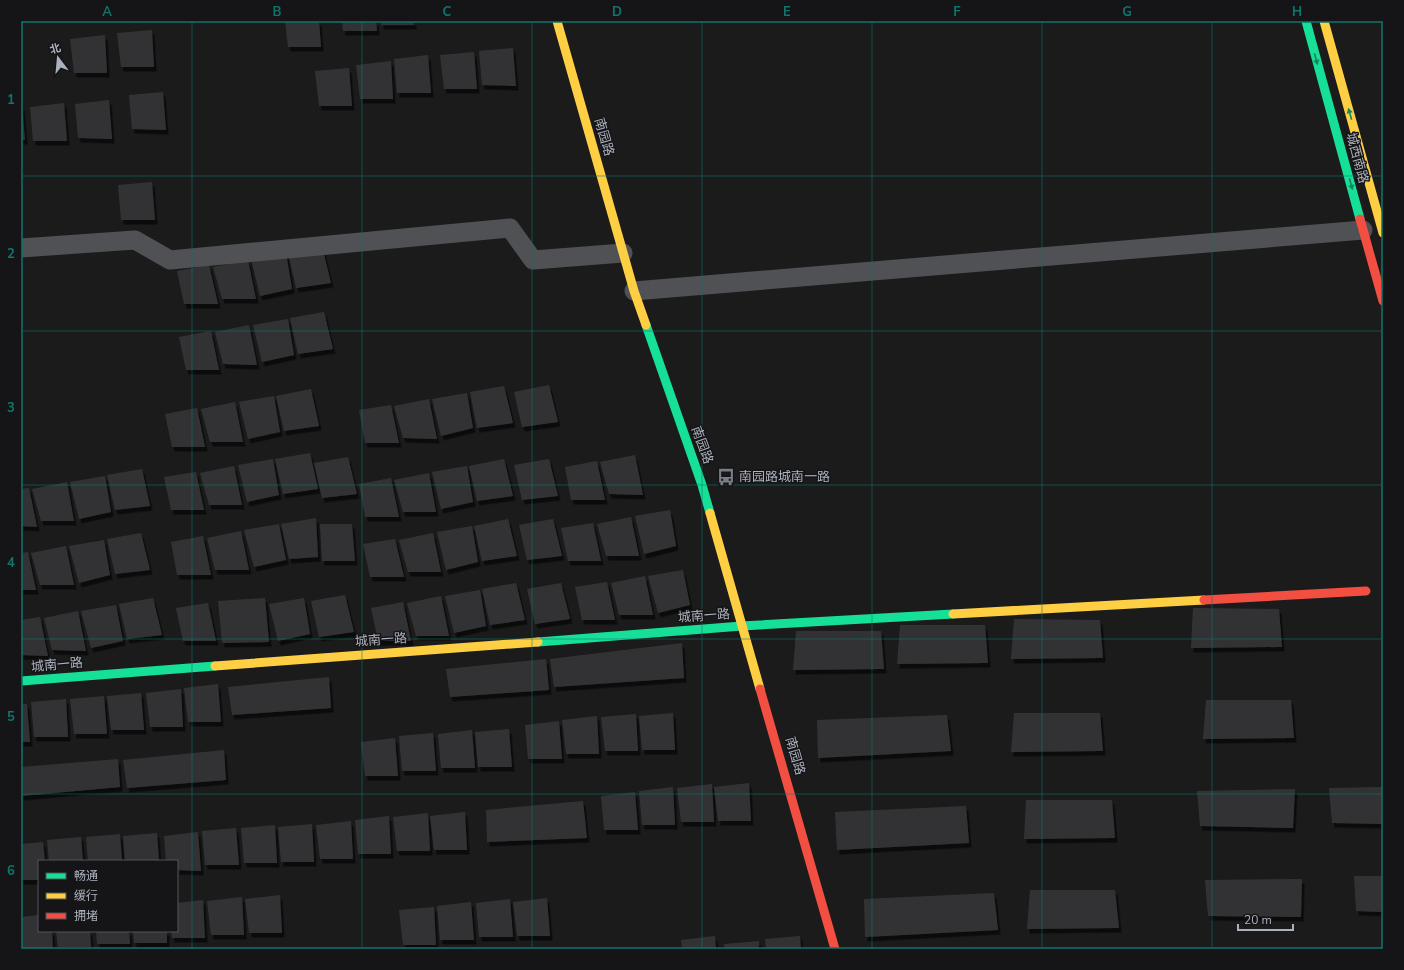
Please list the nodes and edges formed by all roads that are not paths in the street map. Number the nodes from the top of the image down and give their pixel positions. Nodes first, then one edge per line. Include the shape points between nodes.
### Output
1 (558, 21) edge
2 (1306, 21) edge
3 (1324, 21) edge
4 (1363, 230) junction
5 (1383, 233) edge
6 (21, 248) edge
7 (623, 253) junction
8 (634, 291) junction
9 (1383, 301) edge
10 (1366, 592) dead end
11 (742, 626) junction
12 (21, 681) edge
13 (835, 949) edge

1 - 7 street, 南园路
2 -> 4 street, 城西南路
5 -> 3 street, 城西南路
4 - 8 street
4 - 9 street, 城西南路
6 - 7 street via 135,240 170,260 510,228 533,260
7 - 8 street, 南园路
8 - 11 street, 南园路 via 702,485
10 - 11 street, 城南一路
11 - 12 street, 城南一路
11 - 13 street, 南园路

